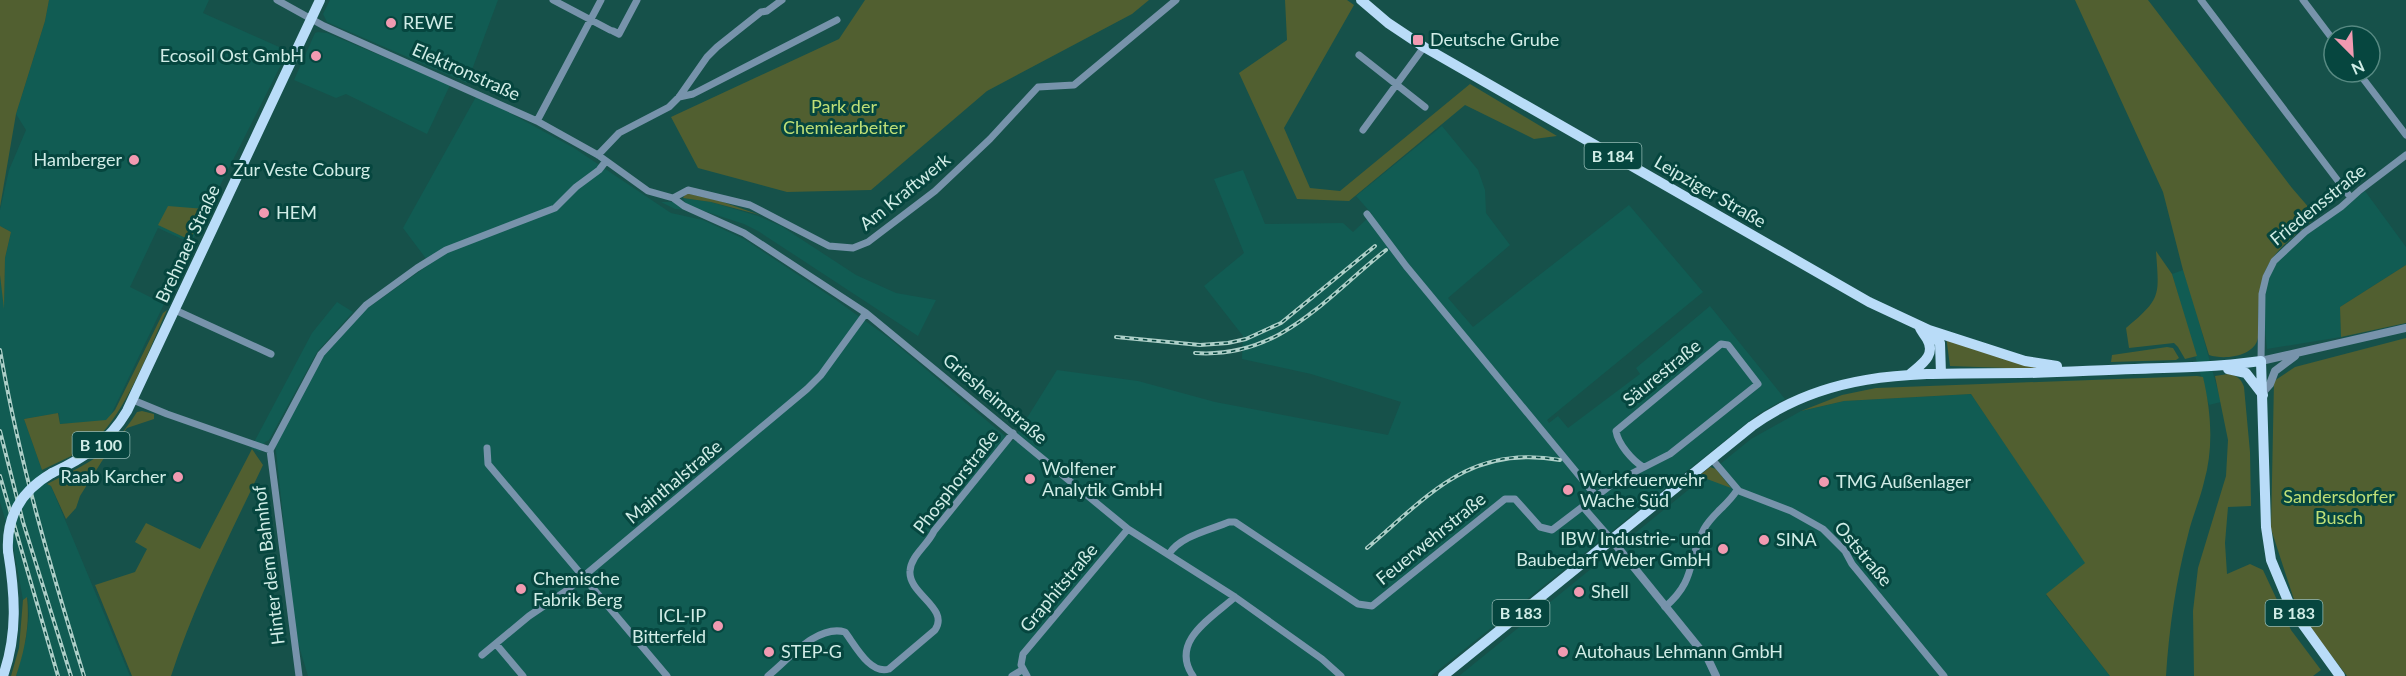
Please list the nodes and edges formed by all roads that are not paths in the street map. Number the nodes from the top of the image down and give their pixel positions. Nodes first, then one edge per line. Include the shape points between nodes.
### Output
1 (277, 0) edge
2 (320, 0) edge
3 (553, 0) edge
4 (601, 0) edge
5 (638, 0) edge
6 (782, 0) edge
7 (1176, 0) edge
8 (2201, 0) edge
9 (2303, 0) edge
10 (1365, 1) edge
11 (311, 19) junction
12 (590, 20) junction
13 (837, 20) dead end
14 (2322, 25) edge
15 (1424, 47) junction
16 (1359, 55) dead end
17 (2367, 84) edge
18 (1396, 85) junction
19 (679, 97) junction
20 (1425, 107) dead end
21 (537, 121) junction
22 (1363, 130) dead end
23 (2406, 135) edge
24 (598, 155) junction
25 (2406, 155) edge
26 (606, 161) junction
27 (673, 198) junction
28 (2352, 198) junction
29 (1367, 214) dead end
30 (175, 309) junction
31 (866, 314) junction
32 (1924, 328) junction
33 (2406, 328) edge
34 (271, 354) dead end
35 (2298, 354) junction
36 (2261, 361) junction
37 (2219, 365) junction
38 (2087, 371) junction
39 (1941, 374) junction
40 (1909, 375) junction
41 (2263, 394) junction
42 (133, 400) junction
43 (1013, 433) junction
44 (487, 448) dead end
45 (270, 450) junction
46 (1711, 458) junction
47 (1643, 467) junction
48 (1737, 490) junction
49 (1596, 496) junction
50 (1583, 507) junction
51 (1128, 529) junction
52 (1611, 539) junction
53 (1168, 554) junction
54 (583, 576) junction
55 (1235, 597) junction
56 (1665, 607) junction
57 (496, 644) junction
58 (482, 655) dead end
59 (1025, 673) edge
60 (3, 676) edge
61 (299, 676) edge
62 (523, 676) edge
63 (667, 676) edge
64 (768, 676) edge
65 (1012, 676) edge
66 (1193, 676) edge
67 (1341, 676) edge
68 (1443, 676) edge
69 (1716, 676) edge
70 (1944, 676) edge
71 (2340, 676) edge

1 - 11 street, Elektronstraße
2 - 11 main road, Brehnaer Straße / B 100
3 - 12 street
4 - 12 street
5 - 12 street via 619,34
6 - 19 street via 717,47
7 - 27 street, Am Kraftwerk via 1074,86 1038,87 934,191 861,245 829,246 750,205 688,190
8 - 28 street
9 - 14 street
10 - 15 main road, Leipziger Straße / B 184 via 1401,33
11 - 21 street, Elektronstraße
11 - 30 main road, Brehnaer Straße / B 100
12 - 21 street
13 - 19 street via 693,94
15 - 18 street
15 - 32 main road, Leipziger Straße / B 184 via 1857,296
16 - 18 street
17 - 23 street
18 - 20 street
18 - 22 street
19 - 24 street via 660,113 619,133
21 - 24 street, Elektronstraße
24 - 26 street, Elektronstraße
25 - 28 street, Friedensstraße
26 - 27 street, Am Kraftwerk via 648,191
26 - 45 street via 555,207 446,250 366,305 321,354
27 - 31 street, Griesheimstraße via 744,233
28 - 36 street, Friedensstraße via 2287,247 2269,269 2262,294
29 - 49 street via 1406,267
30 - 34 street
30 - 42 main road, Brehnaer Straße / B 100
31 - 43 street, Griesheimstraße
31 - 54 street, Mainthalstraße via 807,389
32 - 38 main road, B 184 via 2025,361
32 - 39 main road via 1940,343
32 - 40 main road via 1929,354
33 - 35 street
35 - 36 street
35 - 41 street via 2276,369
36 - 37 main road, B 183
36 - 41 main road, B 183
37 - 38 main road, B 183
37 - 41 main road via 2246,373
38 - 39 main road, B 183
39 - 40 main road, B 183
40 - 46 main road, B 183 via 1863,379 1808,394 1761,419
41 - 71 main road, B 183 via 2266,527 2271,560 2291,608
42 - 45 street
42 - 60 main road, Brehnaer Straße / B 100, bridge via 101,445 34,484 19,501 7,532 15,621
43 - 51 street, Griesheimstraße
43 - 64 street, Phosphorstraße via 912,562 913,585 937,613 935,630 889,669 882,670 873,667 845,632 825,632
44 - 54 street via 488,464
45 - 61 street, Hinter dem Bahnhof
46 - 48 street, Oststraße
46 - 52 main road, B 183
47 - 47 street, Säurestraße via 1670,454 1758,384 1728,345 1721,344 1616,431 1617,439
47 - 49 street, Säurestraße
48 - 56 street via 1705,526 1688,579
48 - 70 street, Oststraße via 1791,511 1831,535
49 - 50 street, Säurestraße
50 - 52 street
50 - 53 street, Feuerwehrstraße via 1555,528 1545,530 1518,501 1504,499 1379,602 1369,606 1358,604 1235,522 1185,540
51 - 53 street, Griesheimstraße
51 - 59 street, Graphitstraße via 1023,654 1020,662
52 - 56 street
52 - 68 main road, B 183
53 - 55 street, Griesheimstraße
54 - 57 street, Mainthalstraße
54 - 63 street
55 - 66 street via 1189,641 1185,659
55 - 67 street, Griesheimstraße
56 - 69 street via 1708,659
57 - 58 street, Mainthalstraße
57 - 62 street
59 - 65 street, Graphitstraße

